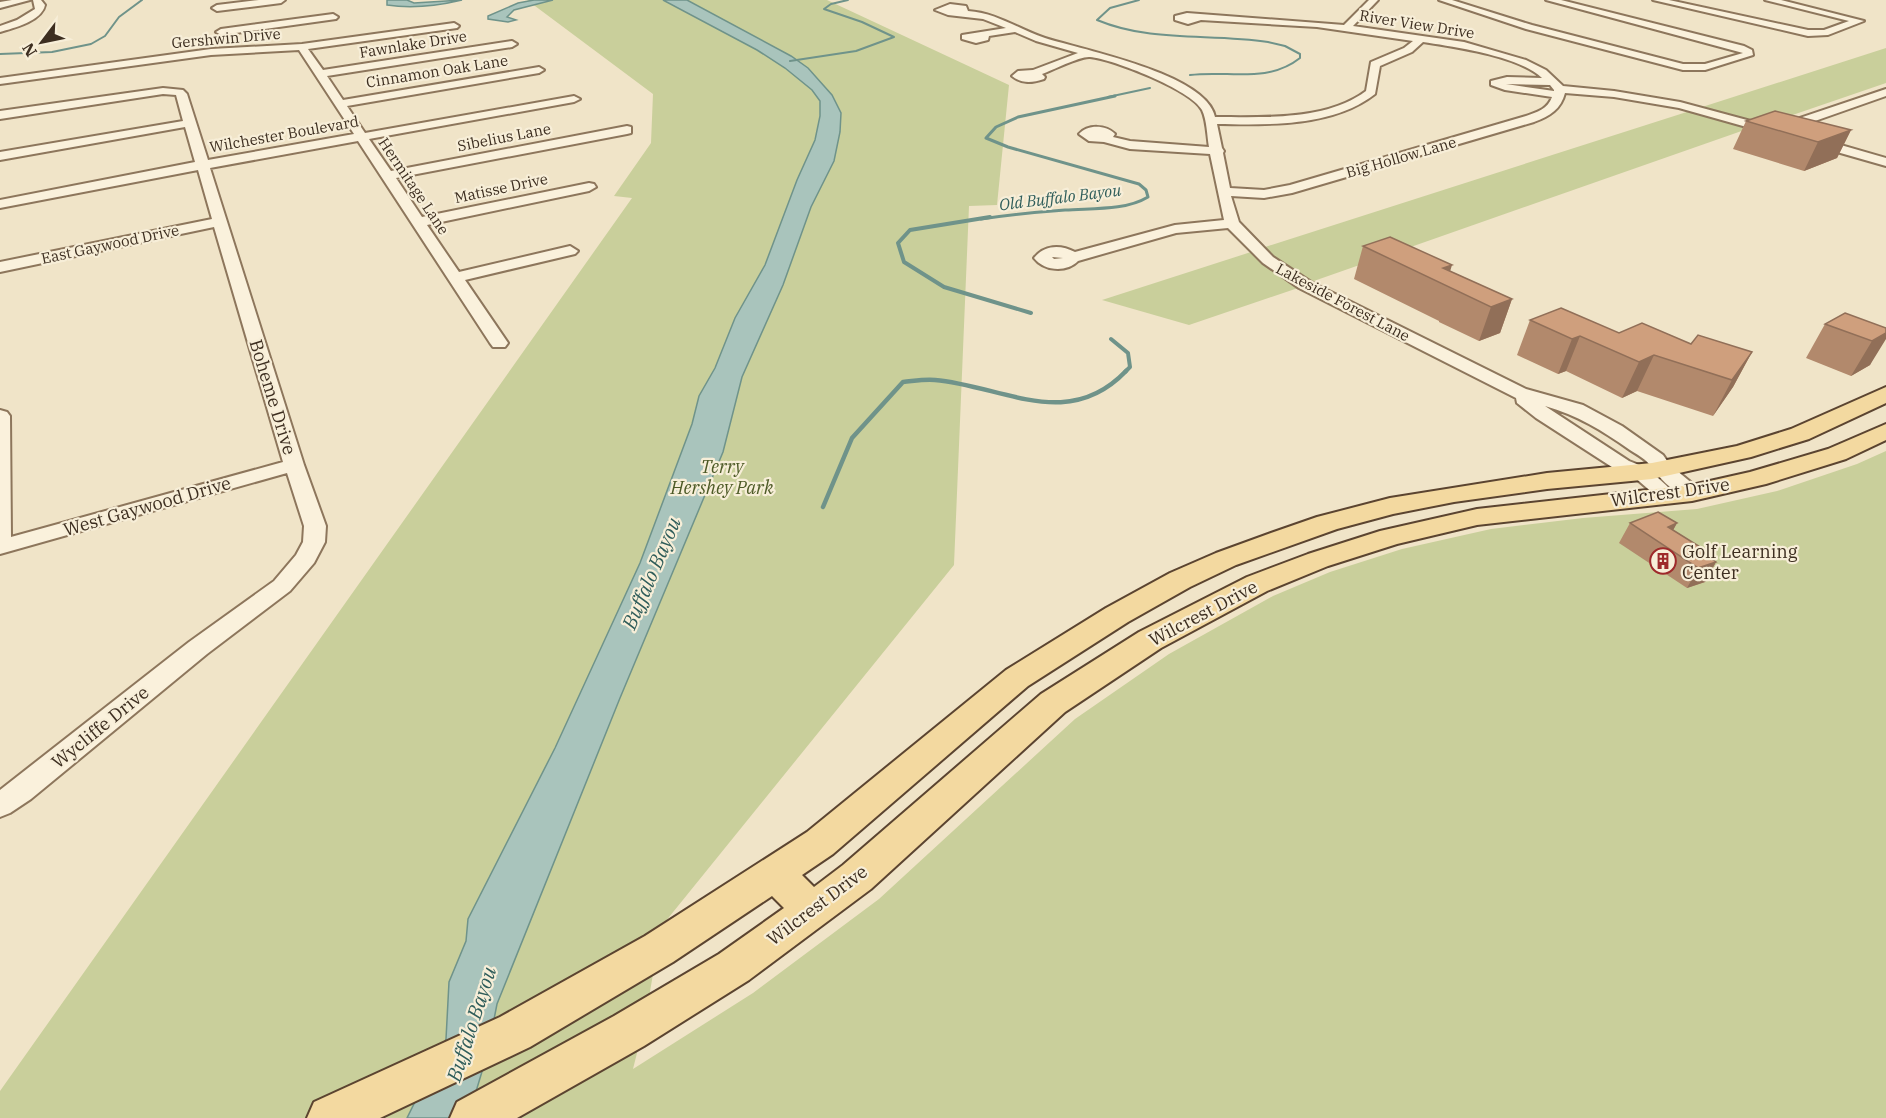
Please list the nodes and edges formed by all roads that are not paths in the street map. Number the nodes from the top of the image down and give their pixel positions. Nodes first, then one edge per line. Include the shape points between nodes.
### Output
1 (26, 0) edge
2 (36, 0) edge
3 (281, 0) edge
4 (1374, 0) edge
5 (1443, 0) edge
6 (1550, 0) edge
7 (1657, 0) edge
8 (1769, 0) edge
9 (217, 4) edge
10 (0, 5) edge
11 (963, 12) dead end
12 (333, 17) dead end
13 (1197, 18) dead end
14 (454, 26) dead end
15 (1346, 28) junction
16 (0, 29) edge
17 (1015, 29) junction
18 (221, 32) junction
19 (982, 36) dead end
20 (1422, 38) junction
21 (512, 44) dead end
22 (302, 47) junction
23 (225, 50) junction
24 (1088, 53) junction
25 (539, 70) dead end
26 (1034, 73) dead end
27 (319, 74) junction
28 (0, 81) edge
29 (1558, 89) junction
30 (1886, 92) edge
31 (574, 99) dead end
32 (340, 104) junction
33 (0, 115) edge
34 (1211, 120) junction
35 (190, 123) junction
36 (627, 130) dead end
37 (1774, 130) junction
38 (362, 137) junction
39 (1104, 138) dead end
40 (1218, 151) junction
41 (0, 156) edge
42 (1886, 162) edge
43 (202, 165) junction
44 (388, 176) junction
45 (589, 187) dead end
46 (1225, 192) junction
47 (0, 204) edge
48 (220, 222) junction
49 (419, 222) junction
50 (1232, 223) junction
51 (570, 251) dead end
52 (1071, 258) dead end
53 (0, 267) edge
54 (456, 278) junction
55 (499, 343) dead end
56 (1886, 394) edge
57 (0, 416) edge
58 (1886, 431) edge
59 (294, 465) junction
60 (1665, 483) junction
61 (0, 546) edge
62 (198, 648) joint
63 (0, 805) edge
64 (775, 873) junction
65 (811, 910) junction
66 (330, 1118) edge
67 (472, 1118) edge

1 - 10 street
2 - 16 street via 39,10
3 - 9 street
4 - 15 street
5 - 6 street via 1695,68 1743,57 1748,52
7 - 8 street via 1796,32 1818,34 1859,21
9 - 18 street
11 - 17 street, Lakeside Forest Lane
12 - 18 street
13 - 15 street, River View Drive
14 - 22 street, Gershwin Drive
15 - 20 street, River View Drive
17 - 19 street
17 - 24 street, Lakeside Forest Lane
18 - 23 street
20 - 29 street, River View Drive via 1506,56 1542,72
20 - 34 street via 1408,50 1375,64 1371,92 1353,103 1284,119
21 - 27 street, Fawnlake Drive
22 - 23 street, Gershwin Drive
22 - 27 street, Hermitage Lane
23 - 28 street, Gershwin Drive via 111,61
24 - 26 street
24 - 34 street, Lakeside Forest Lane via 1189,90 1204,101
25 - 32 street, Cinnamon Oak Lane
27 - 32 street, Hermitage Lane
29 - 37 street, River View Drive via 1680,105
29 - 46 street, Big Hollow Lane via 1559,101 1549,112 1530,119 1292,189 1264,194
30 - 37 street
31 - 38 street, Wilchester Boulevard
32 - 38 street, Hermitage Lane
33 - 35 street, Boheme Drive via 163,91 179,92
34 - 40 street, Lakeside Forest Lane
35 - 41 street
35 - 43 street, Boheme Drive
36 - 44 street, Sibelius Lane
37 - 42 street, River View Drive
38 - 43 street, Wilchester Boulevard
38 - 44 street, Hermitage Lane
39 - 40 street via 1130,145
40 - 46 street, Lakeside Forest Lane
43 - 47 street, Wilchester Boulevard
43 - 48 street, Boheme Drive
44 - 49 street, Hermitage Lane
45 - 49 street, Matisse Drive
46 - 50 street, Lakeside Forest Lane
48 - 53 street, East Gaywood Drive
48 - 59 street, Boheme Drive
49 - 54 street, Hermitage Lane
50 - 52 street via 1175,229
50 - 60 street, Lakeside Forest Lane via 1257,252 1283,272 1519,393 1529,405 1622,465
51 - 54 street
54 - 55 street, Hermitage Lane
56 - 60 main road, Wilcrest Drive via 1791,437
57 - 61 street
58 - 60 main road, Wilcrest Drive via 1838,454 1782,471
59 - 61 street, West Gaywood Drive
59 - 62 street, Boheme Drive via 315,526 314,542 306,558 282,586
60 - 64 main road, Wilcrest Drive via 1466,492 1327,523 1226,559 1117,615 1017,678 820,843
60 - 65 main road, Wilcrest Drive via 1578,504 1477,517 1390,537 1257,584 1150,640 1053,703 856,877
62 - 63 street, Wycliffe Drive
64 - 65 main road
64 - 66 main road, Wilcrest Drive via 633,965 515,1032
65 - 67 main road, Wilcrest Drive via 734,967 629,1031

